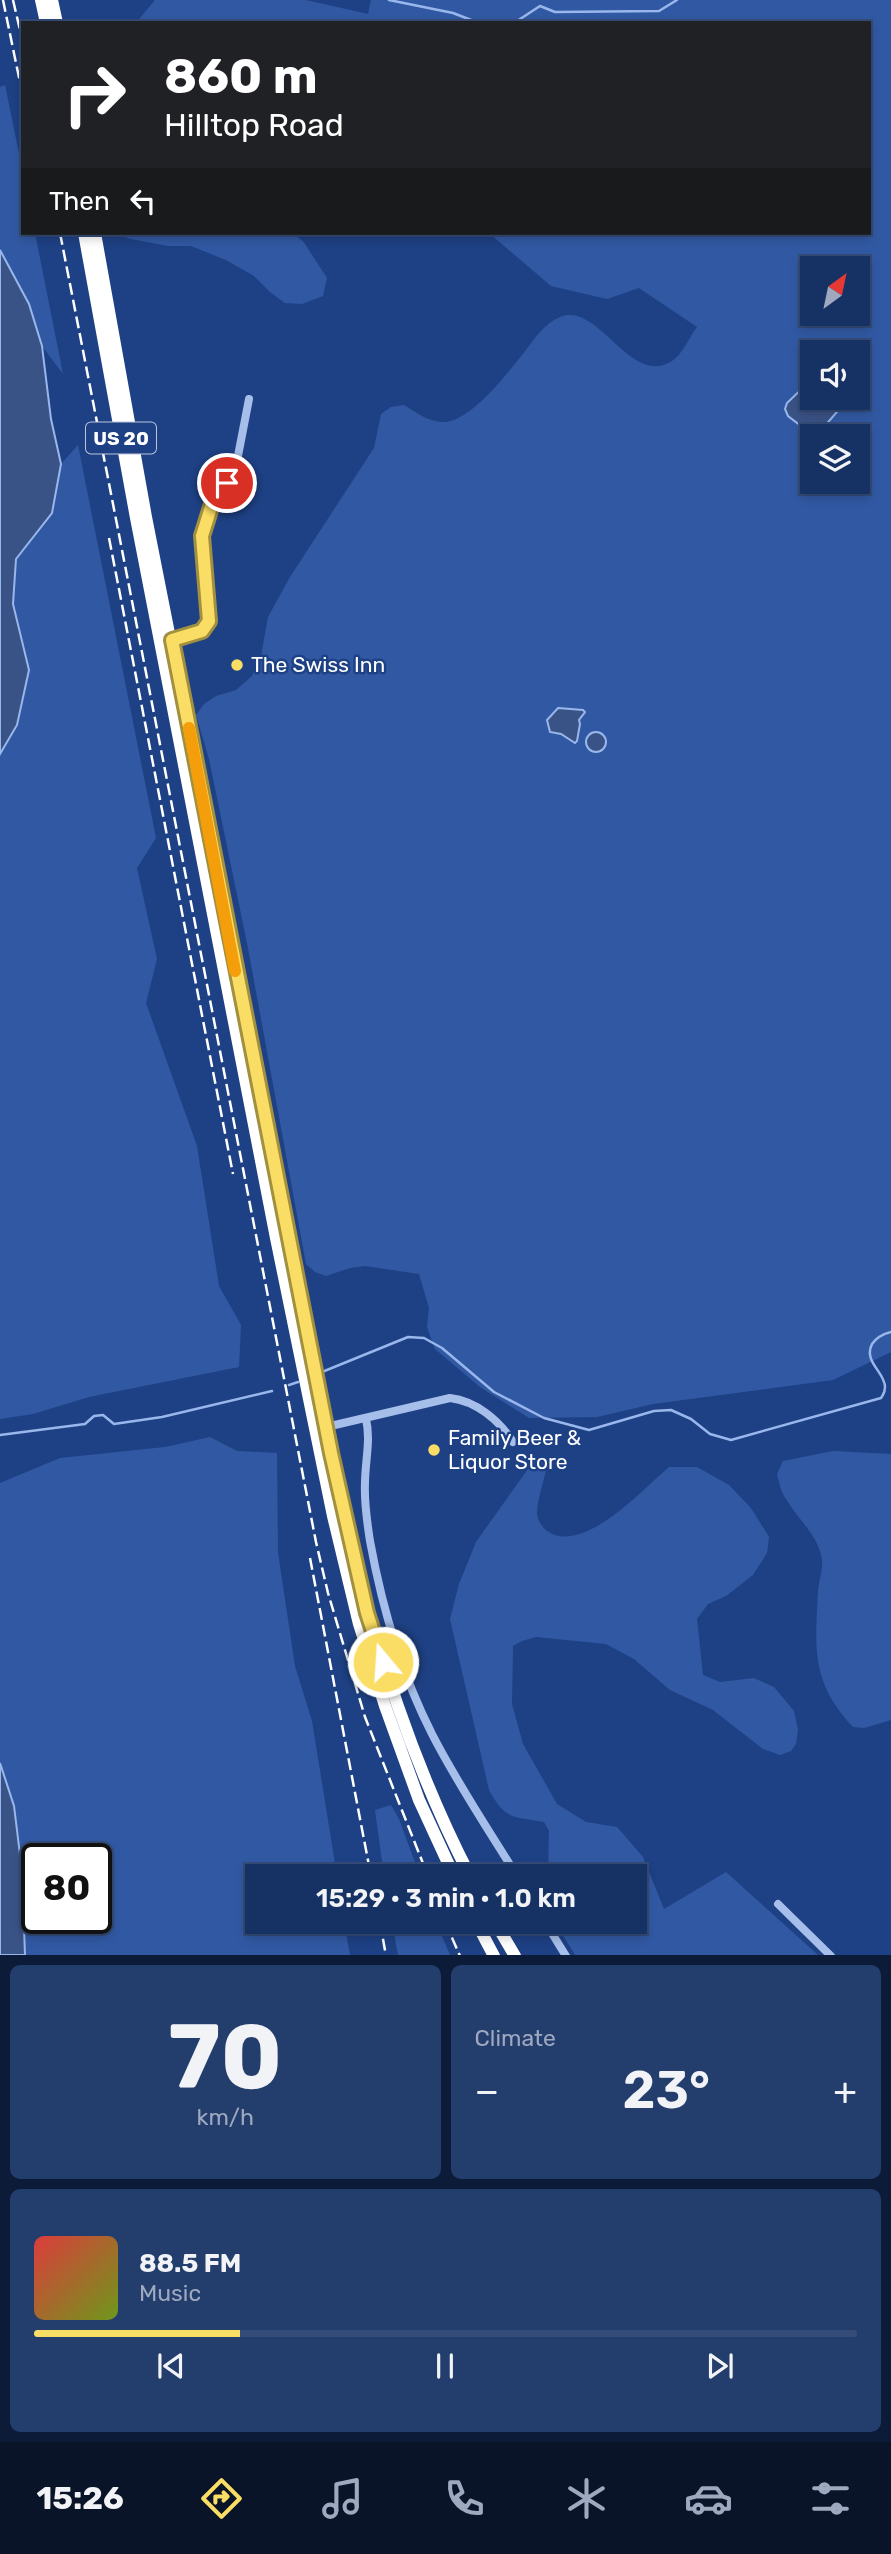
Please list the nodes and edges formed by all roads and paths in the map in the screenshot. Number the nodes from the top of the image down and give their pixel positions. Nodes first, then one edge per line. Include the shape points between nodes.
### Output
1 (41, 0) edge
2 (52, 0) edge
3 (46, 21) edge
4 (57, 21) edge
5 (84, 235) edge
6 (95, 235) edge
7 (249, 398) dead end
8 (166, 641) junction
9 (366, 1419) junction
10 (321, 1428) junction
11 (513, 1441) dead end
12 (449, 1864) edge
13 (465, 1864) edge
14 (510, 1864) edge
15 (778, 1904) dead end
16 (483, 1934) edge
17 (502, 1934) edge
18 (553, 1934) edge
19 (494, 1955) edge
20 (515, 1955) edge
21 (566, 1955) edge
22 (831, 1955) edge

1 - 3 highway
2 - 4 highway
5 - 8 highway, US 20 via 133,505
6 - 8 highway, US 20
7 - 8 street via 237,461 212,504 202,536 209,621 202,631
8 - 10 highway, US 20 via 270,1207
9 - 10 street
9 - 11 street via 460,1399 503,1427
9 - 14 street via 367,1521 394,1638 432,1735
10 - 12 highway, US 20 via 359,1624 401,1753
10 - 13 highway, US 20 via 367,1613 391,1687 421,1769
15 - 22 street
16 - 19 highway
17 - 20 highway
18 - 21 street

